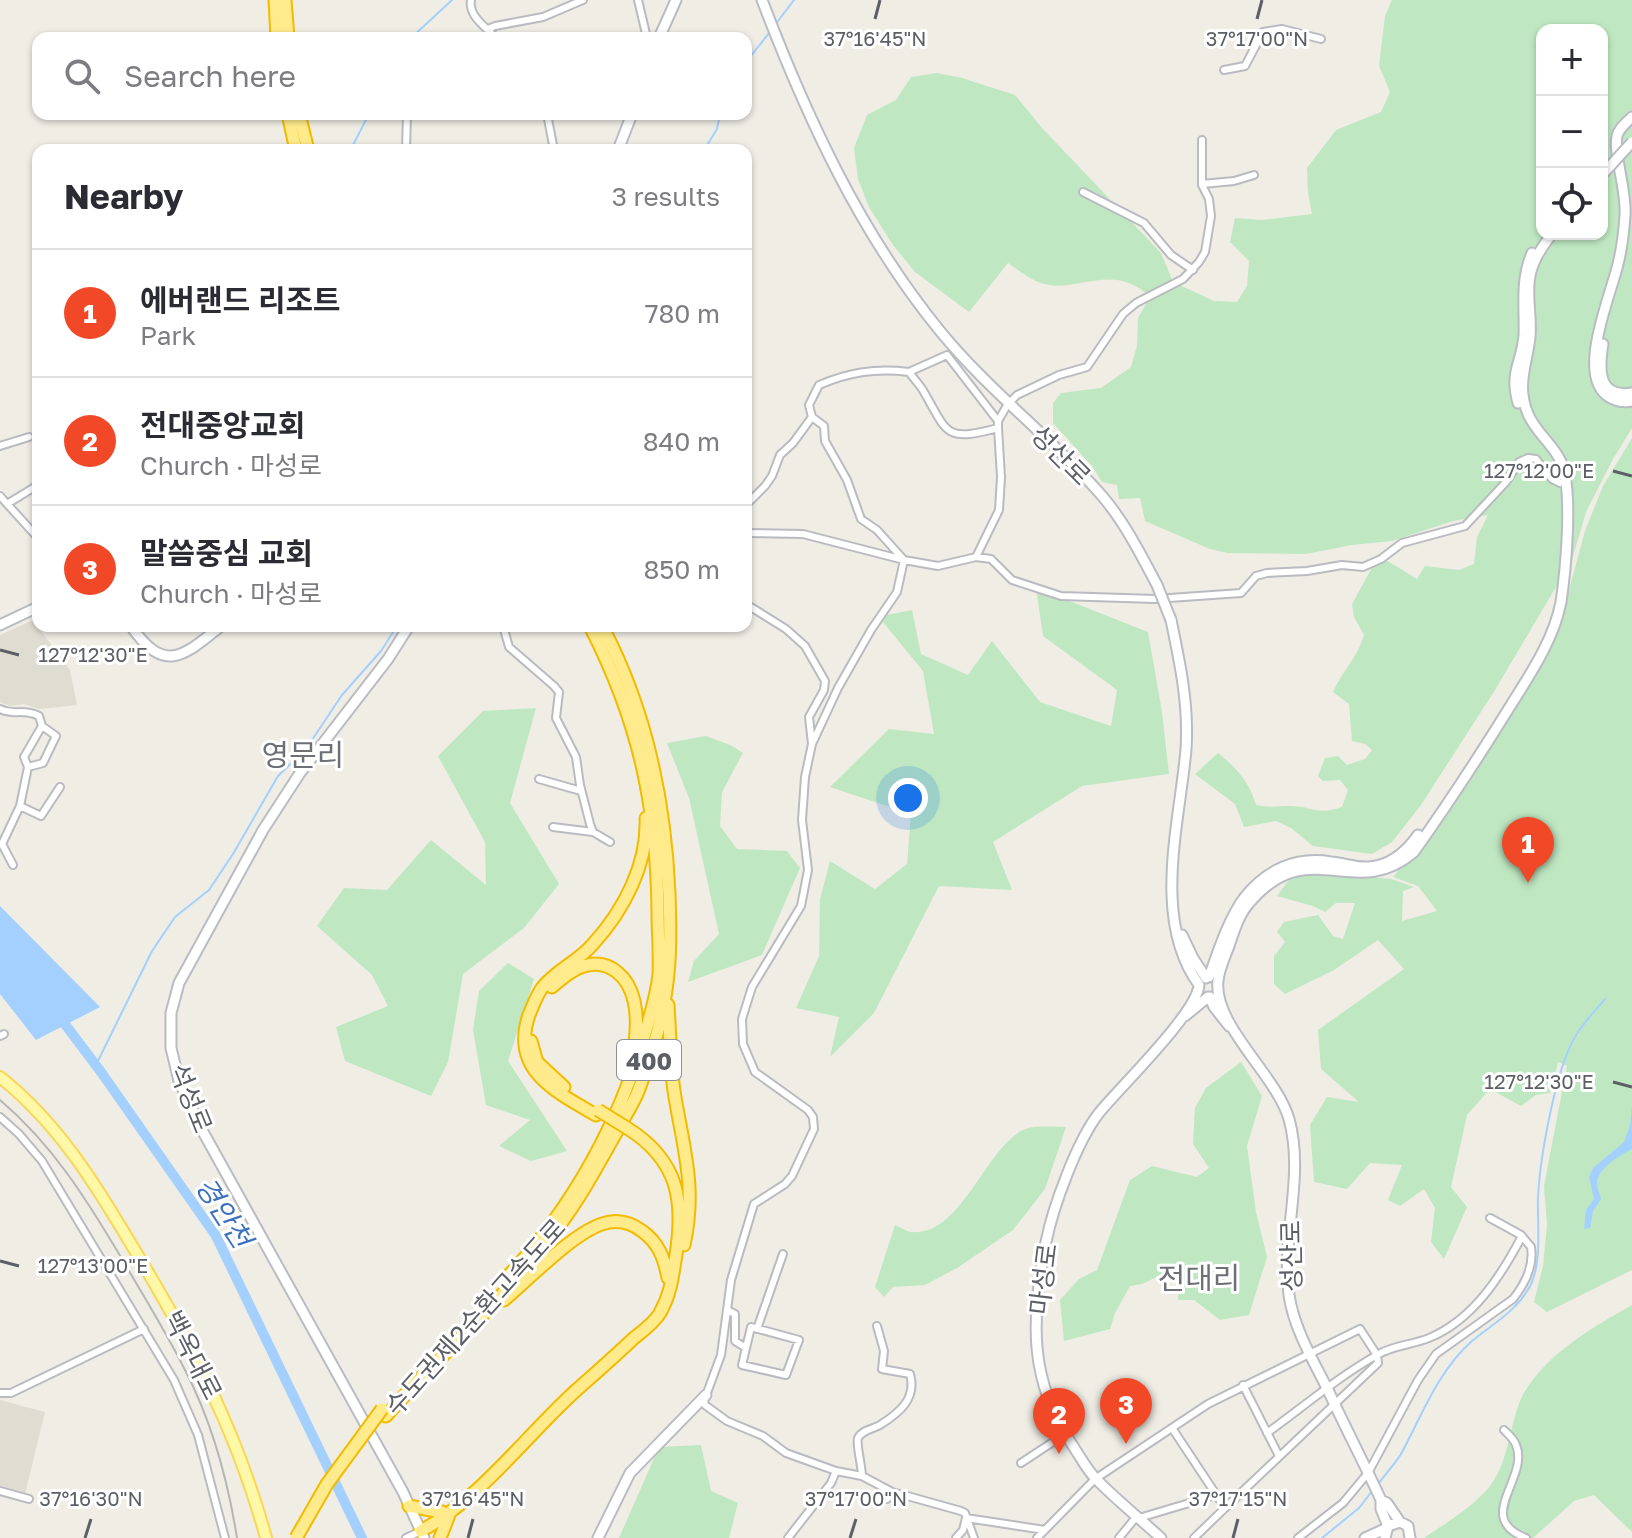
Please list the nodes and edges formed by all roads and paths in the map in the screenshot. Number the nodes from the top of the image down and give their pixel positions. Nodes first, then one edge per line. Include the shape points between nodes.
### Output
1 (275, 0) edge
2 (285, 0) edge
3 (471, 0) edge
4 (583, 0) edge
5 (638, 0) edge
6 (676, 0) edge
7 (762, 0) edge
8 (488, 29) junction
9 (277, 32) edge
10 (288, 32) edge
11 (491, 32) edge
12 (646, 32) edge
13 (662, 32) edge
14 (1321, 39) dead end
15 (1224, 70) dead end
16 (1632, 117) edge
17 (289, 120) edge
18 (300, 120) edge
19 (407, 120) edge
20 (548, 120) edge
21 (630, 120) edge
22 (1202, 140) dead end
23 (1632, 142) edge
24 (295, 144) edge
25 (306, 144) edge
26 (406, 144) edge
27 (553, 144) edge
28 (620, 144) edge
29 (1632, 151) edge
30 (1608, 168) edge
31 (1254, 175) dead end
32 (1608, 177) edge
33 (1202, 184) junction
34 (1083, 192) dead end
35 (1632, 207) edge
36 (1540, 240) edge
37 (1548, 240) edge
38 (1193, 270) junction
39 (909, 372) junction
40 (1632, 393) edge
41 (1632, 401) edge
42 (1009, 403) junction
43 (812, 417) junction
44 (998, 424) junction
45 (29, 437) dead end
46 (0, 446) edge
47 (1560, 483) junction
48 (32, 489) edge
49 (0, 496) edge
50 (752, 499) edge
51 (7, 504) junction
52 (32, 531) edge
53 (752, 533) edge
54 (976, 557) junction
55 (904, 560) junction
56 (752, 608) edge
57 (32, 610) edge
58 (0, 625) edge
59 (135, 632) edge
60 (214, 632) edge
61 (405, 632) edge
62 (505, 632) edge
63 (593, 632) edge
64 (605, 632) edge
65 (0, 709) edge
66 (42, 726) junction
67 (812, 744) junction
68 (28, 767) junction
69 (539, 779) dead end
70 (648, 785) junction
71 (60, 787) dead end
72 (581, 791) junction
73 (20, 806) junction
74 (553, 827) dead end
75 (593, 832) junction
76 (610, 842) dead end
77 (13, 865) dead end
78 (1176, 923) junction
79 (1193, 958) junction
80 (1221, 959) junction
81 (1191, 972) junction
82 (1208, 984) junction
83 (666, 992) junction
84 (1209, 997) junction
85 (1187, 1012) junction
86 (1218, 1013) junction
87 (1230, 1022) junction
88 (1237, 1034) junction
89 (633, 1070) junction
90 (0, 1077) edge
91 (597, 1113) junction
92 (0, 1117) edge
93 (626, 1131) junction
94 (1490, 1218) dead end
95 (1522, 1236) junction
96 (783, 1254) dead end
97 (668, 1278) junction
98 (671, 1292) junction
99 (727, 1310) junction
100 (877, 1326) dead end
101 (144, 1329) junction
102 (757, 1329) junction
103 (1438, 1334) junction
104 (746, 1348) junction
105 (447, 1349) junction
106 (1444, 1350) junction
107 (1309, 1353) junction
108 (1377, 1355) junction
109 (1243, 1385) junction
110 (1327, 1389) junction
111 (0, 1393) edge
112 (706, 1395) junction
113 (1334, 1404) junction
114 (384, 1413) junction
115 (1172, 1428) junction
116 (1504, 1430) dead end
117 (1267, 1433) junction
118 (1065, 1434) junction
119 (1279, 1456) junction
120 (1021, 1463) dead end
121 (836, 1471) junction
122 (1369, 1475) junction
123 (862, 1476) junction
124 (1095, 1479) junction
125 (0, 1491) edge
126 (894, 1493) junction
127 (1216, 1495) junction
128 (29, 1499) dead end
129 (887, 1499) dead end
130 (1381, 1500) junction
131 (409, 1506) junction
132 (1225, 1508) junction
133 (446, 1514) junction
134 (1138, 1517) junction
135 (966, 1518) junction
136 (1400, 1522) junction
137 (1045, 1530) junction
138 (1387, 1530) edge
139 (420, 1534) edge
140 (225, 1538) edge
141 (266, 1538) edge
142 (296, 1538) edge
143 (302, 1538) edge
144 (406, 1538) edge
145 (440, 1538) edge
146 (598, 1538) edge
147 (788, 1538) edge
148 (956, 1538) edge
149 (974, 1538) edge
150 (1037, 1538) edge
151 (1119, 1538) edge
152 (1161, 1538) edge
153 (1194, 1538) edge
154 (1298, 1538) edge
155 (1365, 1538) edge
156 (1410, 1538) edge
157 (1526, 1538) edge

1 - 9 highway
2 - 10 highway
3 - 8 street via 472,12
4 - 8 street via 543,17
5 - 12 street
6 - 13 street
7 - 42 street, 성산로 via 811,121 879,246 939,330
8 - 11 street
14 - 15 street via 1282,29 1263,32 1245,66
16 - 41 street via 1617,139 1625,217 1594,364 1594,378 1603,392
17 - 24 highway
18 - 25 highway
19 - 26 street
20 - 27 street
21 - 28 street
22 - 33 street
23 - 30 street, bridge
29 - 32 street, bridge
31 - 33 street
33 - 38 street via 1209,199 1210,233
34 - 38 street via 1144,223 1171,255
35 - 40 street via 1600,373 1608,388
36 - 47 street via 1526,268 1524,338 1513,381 1523,417 1553,458
37 - 80 street via 1530,276 1530,338 1521,380 1529,416 1557,454 1565,476 1563,584 1548,640 1482,753 1414,852 1369,874 1306,868 1275,878 1248,904
38 - 42 street via 1123,314 1087,367 1059,375
39 - 43 street via 869,370 819,385 809,405
39 - 44 street via 947,431 971,434
39 - 44 street via 947,355
42 - 44 street
42 - 78 street, 성산로, bridge via 1104,498 1139,550 1171,620 1185,683 1186,735 1171,862
43 - 50 street
43 - 55 street via 824,426 825,441 861,519
44 - 54 street via 999,510
45 - 46 street
47 - 54 street via 1536,459 1528,458 1465,526 1402,543 1363,567 1256,576 1241,593 1155,599 1061,596 1012,580 991,559
47 - 80 street via 1558,584 1551,619 1527,668 1433,815 1409,848 1383,864 1303,860 1273,871 1244,899 1230,923
48 - 51 street
49 - 51 street
51 - 52 street
53 - 55 street via 803,534
54 - 55 street via 938,566
55 - 67 street via 897,592 838,688
56 - 67 street via 805,646 825,681 809,717
57 - 58 street
59 - 60 street via 160,655 176,656
61 - 131 street, 석성로 via 263,830 179,983 171,1013 171,1048 179,1081 202,1130
62 - 72 street via 509,647 559,692 556,718 576,757
63 - 70 highway, 수도권제2순환고속도로 / 400 via 624,701
64 - 83 highway, 수도권제2순환고속도로 / 400 via 640,716 661,800 670,917
65 - 66 street via 28,711 39,716
66 - 68 street via 24,757
66 - 68 street via 56,736 43,763
67 - 99 street via 802,820 808,870 801,906 752,987 742,1019 743,1044 755,1072 808,1110 814,1129 792,1176 754,1204
68 - 73 street
69 - 72 street
70 - 89 highway, 수도권제2순환고속도로 / 400 via 657,859 659,973
70 - 91 highway via 645,849 627,896 592,946 542,988 525,1027 529,1063 543,1081
71 - 73 street via 41,816
72 - 75 street
73 - 77 street via 2,844
74 - 75 street
75 - 76 street
78 - 79 street
78 - 81 street
79 - 80 street
79 - 82 street
80 - 82 street
80 - 87 street
81 - 82 street
81 - 85 street
82 - 84 street
82 - 85 street
82 - 87 street
83 - 98 highway via 691,1204
83 - 105 highway, 수도권제2순환고속도로 / 400 via 638,1092 587,1186 523,1271
84 - 85 street
84 - 86 street
85 - 86 street
85 - 118 street, 마성로 via 1096,1116 1051,1221 1036,1292 1037,1359 1047,1398
86 - 88 street
87 - 88 street
88 - 107 street, 성산로 via 1278,1091 1289,1117 1295,1144 1289,1294
89 - 91 highway via 634,1002 615,969 583,966 544,993 531,1026 537,1062
89 - 114 highway, 수도권제2순환고속도로 / 400 via 604,1139 572,1195 515,1268
90 - 141 main road, 백옥대로 via 38,1110 87,1170 171,1310 223,1415
91 - 93 highway, bridge
92 - 101 street via 42,1161
93 - 97 highway via 661,1166 671,1190
93 - 98 highway via 663,1157 673,1178 679,1238
94 - 95 street
95 - 103 street via 1481,1298 1459,1322
95 - 106 street via 1532,1254 1520,1290
96 - 102 street
97 - 105 highway via 653,1239 618,1221 601,1224 581,1235
97 - 133 highway via 667,1291 652,1311
98 - 133 highway via 658,1316
99 - 104 street via 735,1314 735,1341
99 - 112 street via 721,1355
100 - 123 street via 884,1351 882,1369 910,1374 911,1393 907,1405 858,1439
101 - 111 street via 11,1393
101 - 140 street via 198,1435
102 - 104 street via 751,1327
102 - 104 street via 799,1340 786,1375 742,1365
103 - 106 street
103 - 108 street
105 - 114 highway, 수도권제2순환고속도로 / 400
106 - 122 street via 1424,1370
107 - 108 street via 1360,1329
107 - 109 street
107 - 110 street, 성산로
108 - 110 street
108 - 113 street via 1378,1363
109 - 115 street
109 - 117 street
110 - 113 street, 성산로
110 - 117 street
112 - 121 street via 705,1405 727,1421 751,1429 786,1453
112 - 146 street via 630,1473
113 - 119 street
113 - 122 street, 성산로
114 - 142 highway, 수도권제2순환고속도로 / 400, bridge via 327,1484
114 - 143 highway, 수도권제2순환고속도로 / 400, bridge
115 - 124 street
115 - 127 street
116 - 157 street via 1516,1443 1519,1459 1503,1519 1509,1531
117 - 119 street
118 - 120 street
118 - 124 street, 마성로
119 - 132 street
121 - 123 street
121 - 147 street
122 - 130 street, 성산로
122 - 154 street
123 - 126 street
124 - 134 street, 마성로
124 - 137 street
125 - 128 street
126 - 129 street
126 - 135 street via 953,1508
127 - 132 street
127 - 134 street
130 - 136 street
130 - 138 street
131 - 133 highway
131 - 139 street, 석성로
132 - 153 street
133 - 139 highway
133 - 145 highway
134 - 151 street
134 - 152 street, 마성로
135 - 137 street
135 - 148 street
135 - 149 street
136 - 138 street
136 - 156 street via 1408,1526
137 - 150 street
138 - 155 street
139 - 144 street

